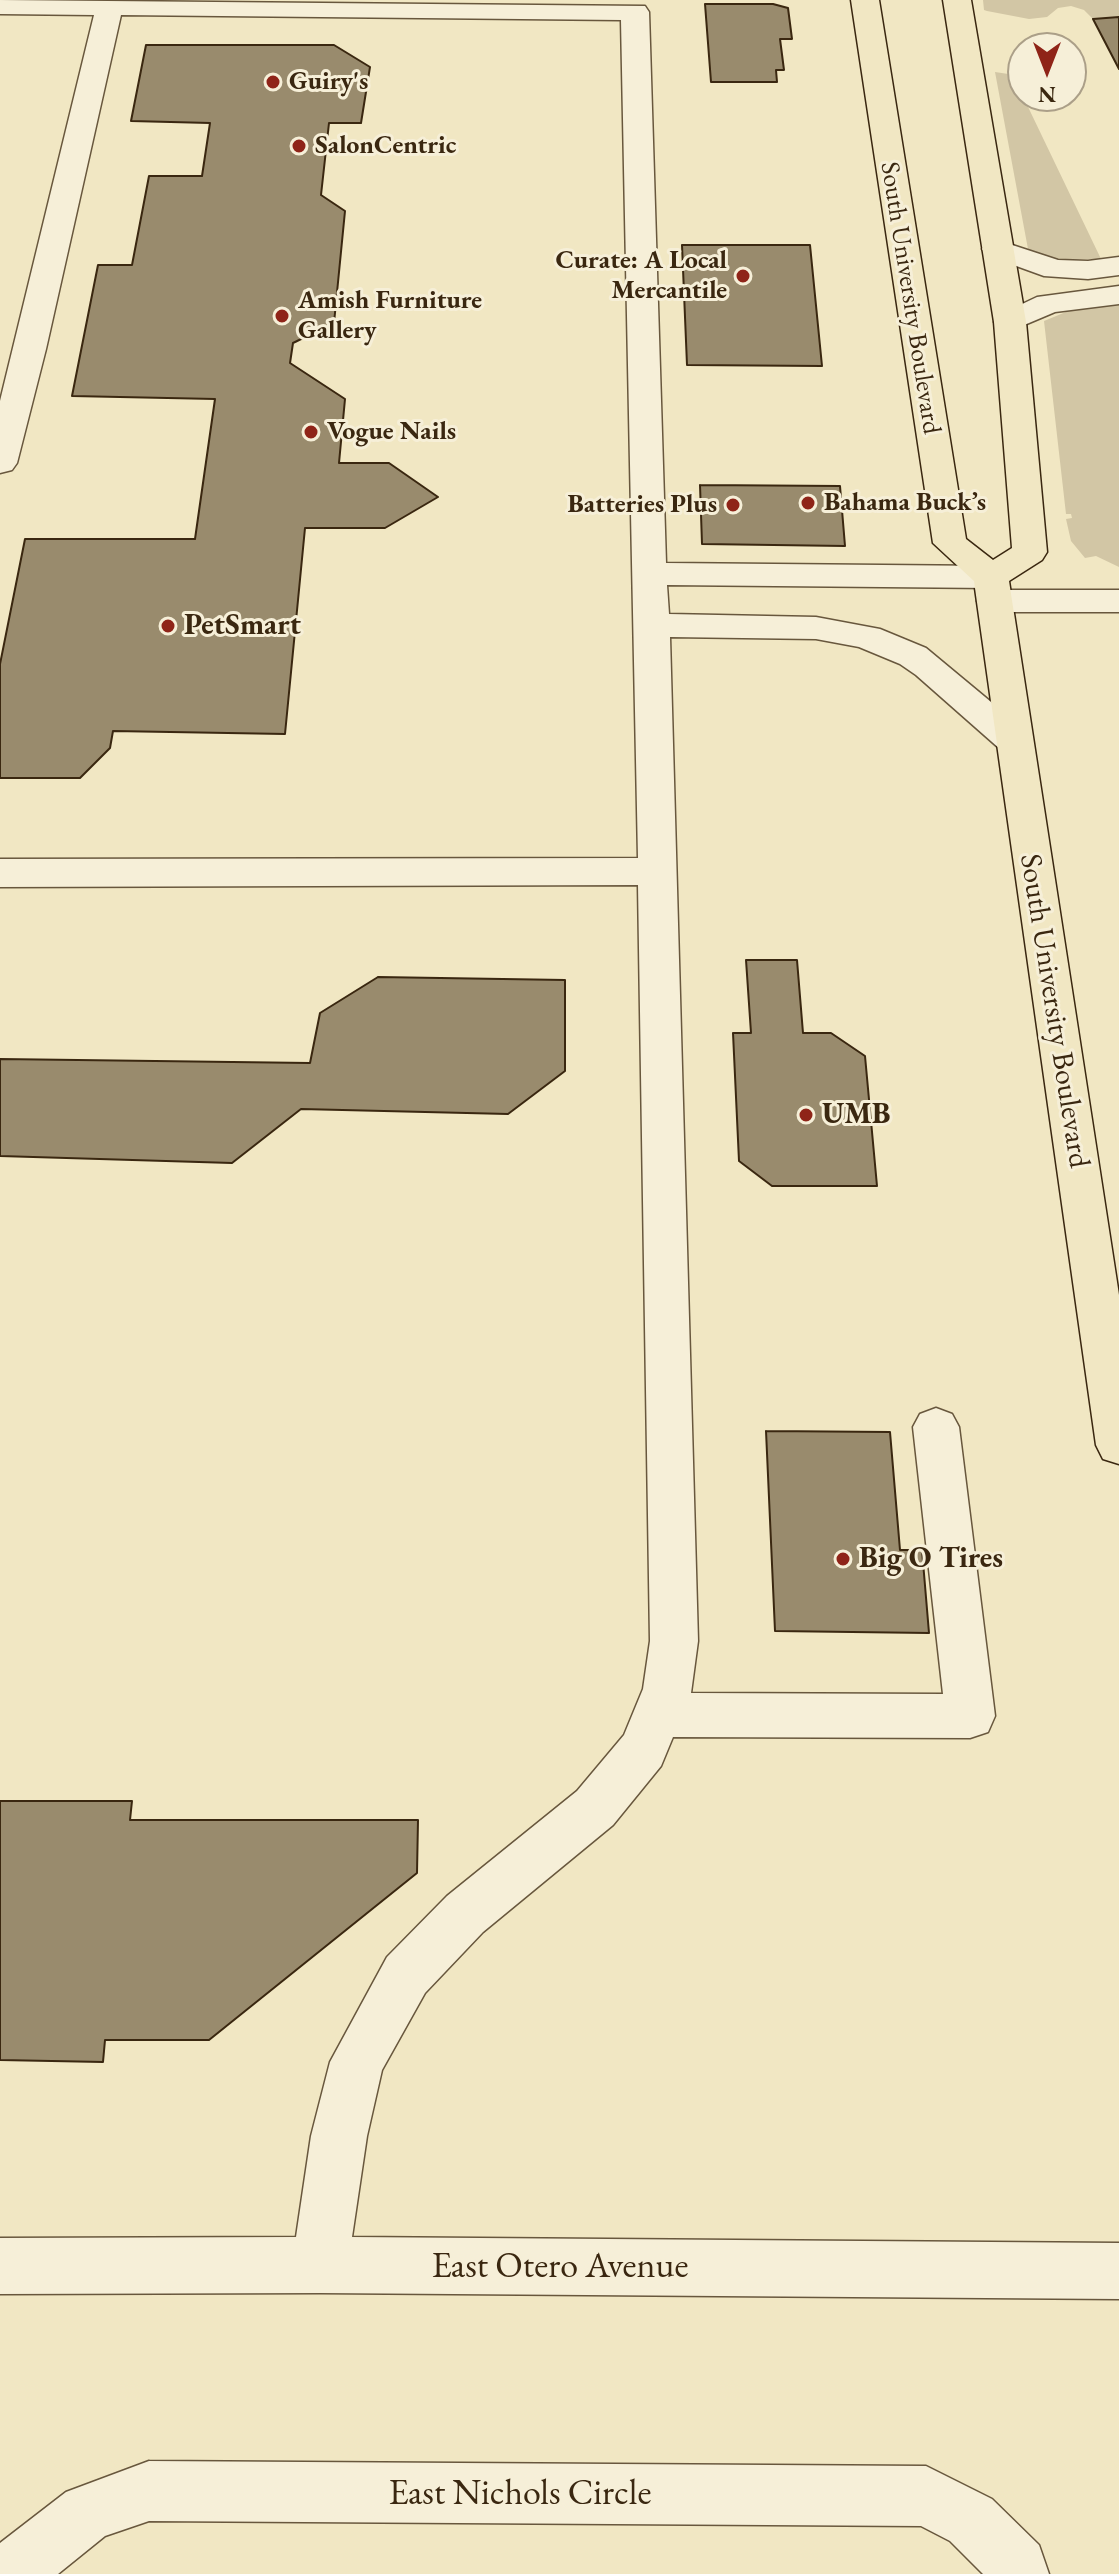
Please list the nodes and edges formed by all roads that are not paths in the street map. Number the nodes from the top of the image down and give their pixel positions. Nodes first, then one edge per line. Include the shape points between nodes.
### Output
1 (865, 0) edge
2 (957, 0) edge
3 (0, 6) edge
4 (109, 8) junction
5 (997, 249) junction
6 (1119, 266) edge
7 (1119, 295) edge
8 (1010, 322) junction
9 (0, 463) edge
10 (650, 574) junction
11 (993, 589) junction
12 (1119, 601) edge
13 (652, 625) junction
14 (1013, 740) junction
15 (658, 871) junction
16 (0, 873) edge
17 (936, 1427) dead end
18 (1119, 1445) edge
19 (657, 1715) junction
20 (320, 2265) junction
21 (0, 2266) edge
22 (1119, 2271) edge
23 (7, 2567) edge
24 (1019, 2574) edge

1 - 11 main road, South University Boulevard via 950,543
2 - 5 main road
3 - 4 street
4 - 9 street
4 - 10 street via 635,12
5 - 6 street via 1055,269
5 - 8 main road
7 - 8 street via 1048,304
8 - 11 main road via 1030,552
10 - 11 street
10 - 13 street
11 - 12 street
11 - 14 main road, South University Boulevard
13 - 14 street via 816,628 867,637 929,667
13 - 15 street
14 - 18 main road, South University Boulevard
15 - 16 street
15 - 19 street via 674,1641 668,1689
17 - 19 street via 970,1716
19 - 20 street via 643,1750 595,1808 465,1914 406,1975 357,2062 339,2136
20 - 21 street, East Otero Avenue
20 - 22 street, East Otero Avenue
23 - 24 street, East Nichols Circle via 87,2513 149,2491 926,2496 971,2520 1018,2566

